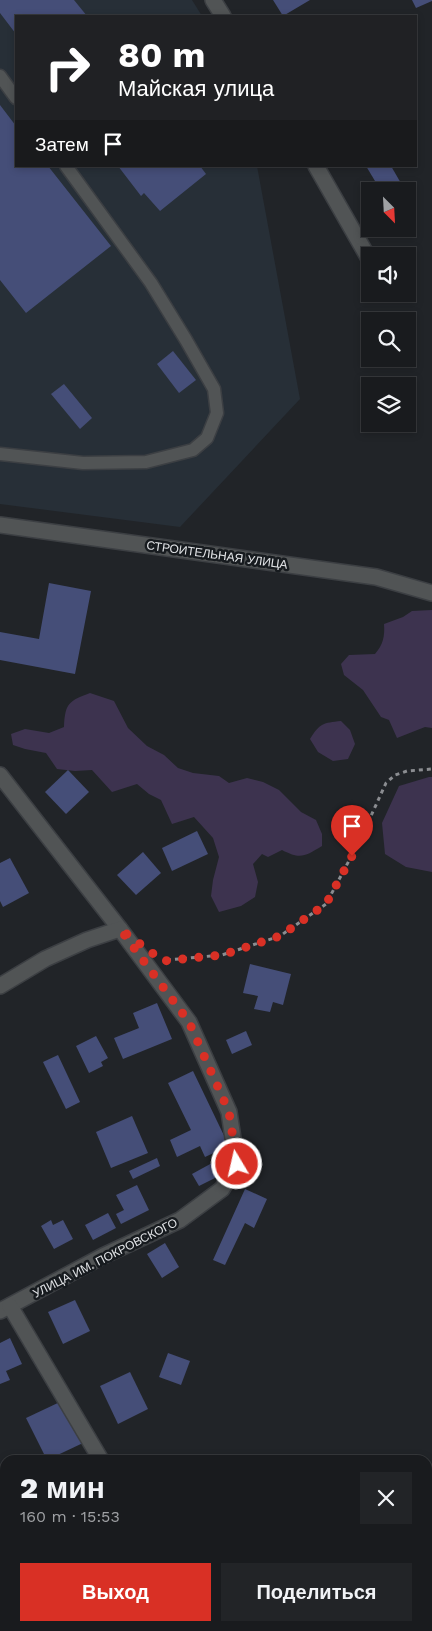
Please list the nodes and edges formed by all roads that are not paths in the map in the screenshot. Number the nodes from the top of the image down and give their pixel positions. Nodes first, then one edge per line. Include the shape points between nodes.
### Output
1 (213, 0) edge
2 (222, 15) edge
3 (0, 76) edge
4 (15, 97) edge
5 (67, 167) edge
6 (317, 167) edge
7 (362, 247) edge
8 (0, 454) edge
9 (0, 525) edge
10 (432, 593) edge
11 (0, 775) edge
12 (120, 929) junction
13 (0, 986) edge
14 (5, 1308) edge
15 (98, 1455) edge

1 - 2 street
3 - 4 lane
5 - 8 lane via 151,283 186,340 214,389 217,413 207,438 193,450 146,462 83,463
6 - 7 street
9 - 10 street, СТРОИТЕЛЬНАЯ УЛИЦА via 376,577
11 - 12 street, УЛИЦА ИМ. ПОКРОВСКОГО
12 - 13 street via 45,959
12 - 14 street, УЛИЦА ИМ. ПОКРОВСКОГО via 189,1022 229,1112 237,1164 222,1189 180,1220
14 - 15 street

